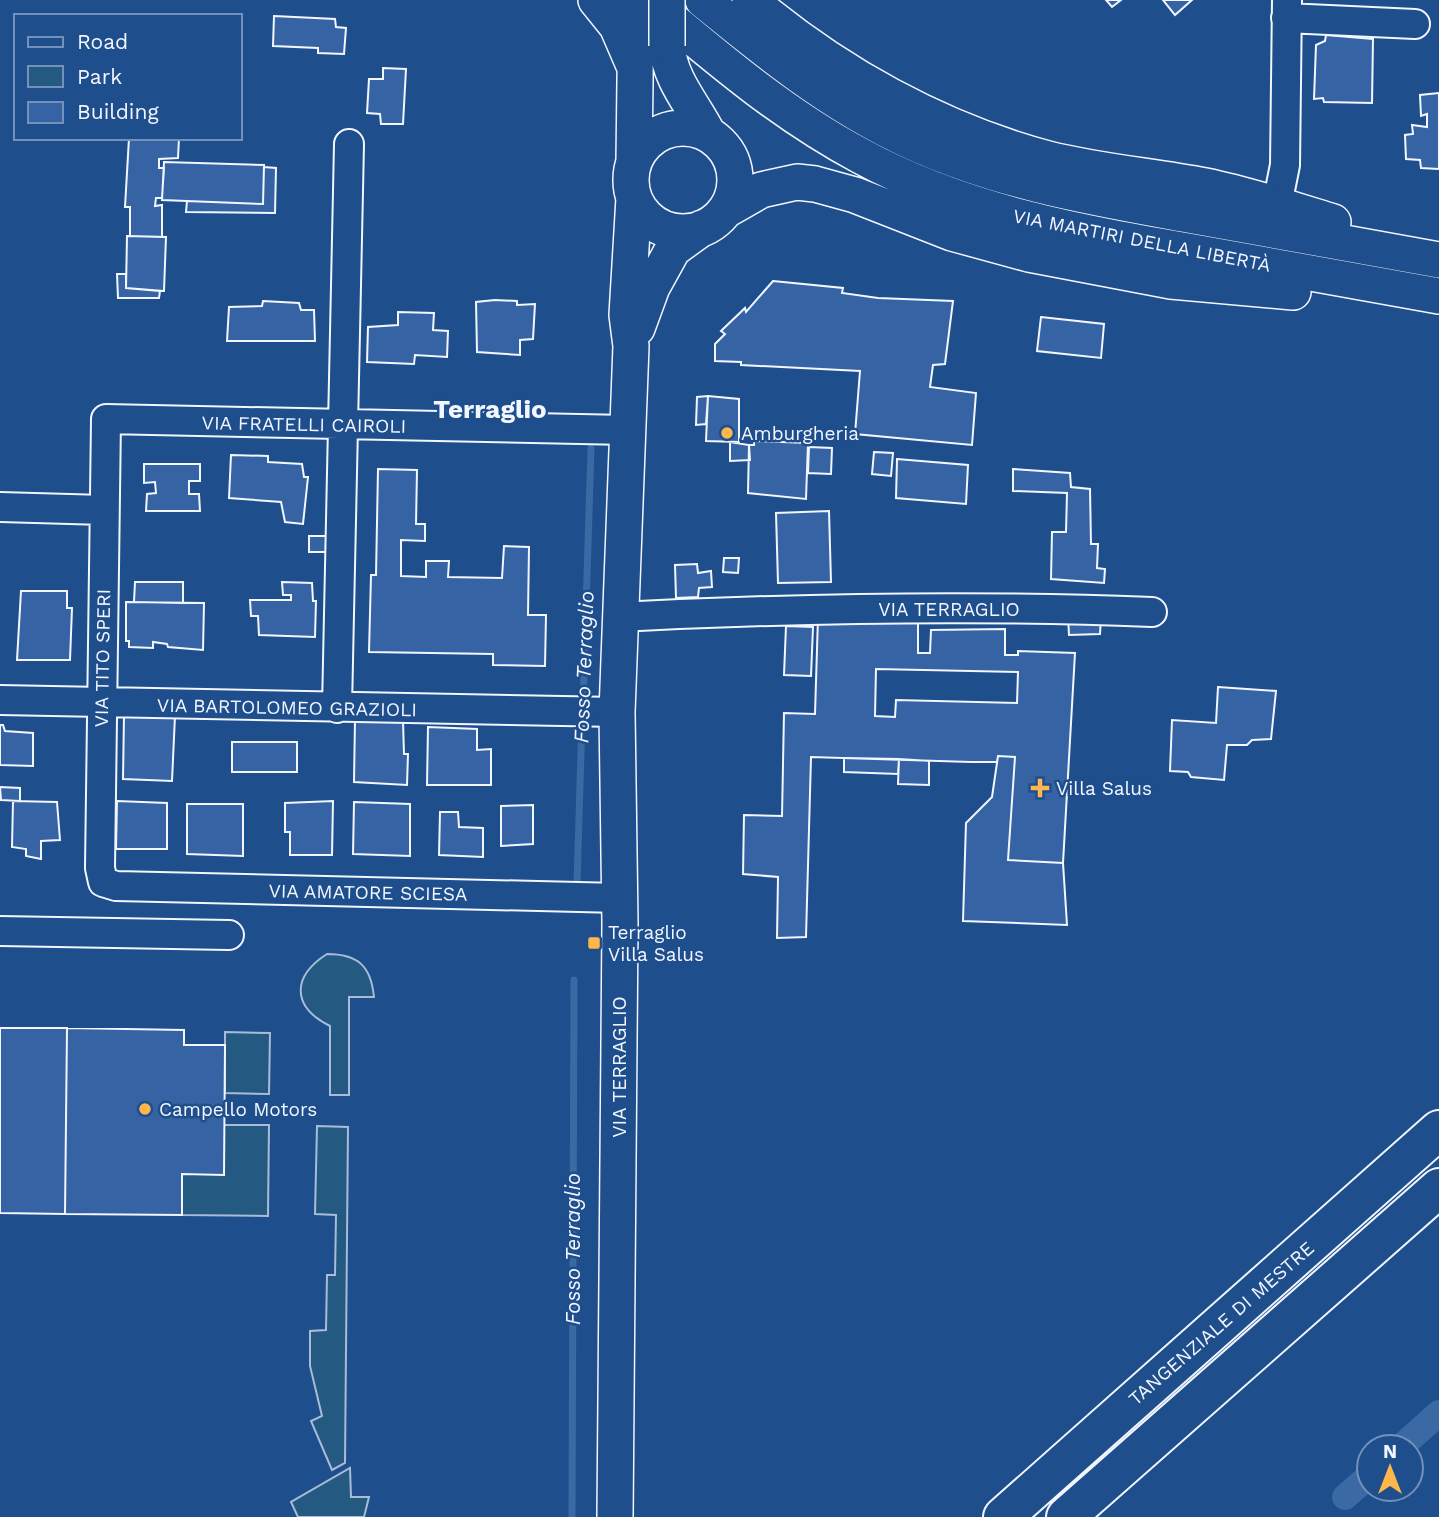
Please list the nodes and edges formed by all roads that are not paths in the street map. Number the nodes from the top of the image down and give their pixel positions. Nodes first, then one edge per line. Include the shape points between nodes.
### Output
1 (596, 0) edge
2 (703, 0) edge
3 (750, 0) edge
4 (782, 0) edge
5 (648, 5) edge
6 (1287, 9) edge
7 (1415, 24) dead end
8 (683, 44) junction
9 (636, 68) junction
10 (871, 84) junction
11 (708, 134) junction
12 (349, 144) dead end
13 (634, 162) junction
14 (634, 198) junction
15 (1277, 205) junction
16 (714, 219) junction
17 (1439, 260) edge
18 (1439, 296) edge
19 (1439, 307) edge
20 (631, 346) junction
21 (106, 419) joint
22 (343, 425) junction
23 (606, 429) junction
24 (0, 507) edge
25 (104, 510) junction
26 (1152, 612) dead end
27 (619, 617) junction
28 (0, 700) edge
29 (102, 702) junction
30 (337, 708) junction
31 (610, 712) junction
32 (116, 886) joint
33 (619, 898) junction
34 (0, 931) edge
35 (229, 935) dead end
36 (1439, 1130) edge
37 (1439, 1188) edge
38 (611, 1510) edge
39 (1003, 1517) edge
40 (1066, 1517) edge

1 - 9 main road via 617,26
2 - 17 main road, VIA MARTIRI DELLA LIBERTÀ via 829,97 909,141 949,157 1046,188
3 - 10 main road via 806,45
4 - 10 main road
5 - 8 main road, bridge
5 - 9 main road
6 - 7 street
6 - 15 street via 1285,165
8 - 11 main road via 669,66
8 - 18 main road, VIA MARTIRI DELLA LIBERTÀ via 814,129 894,172 972,204 1034,223
9 - 13 main road
10 - 15 main road via 957,128 1049,159 1206,186
11 - 13 main road via 689,128 669,129 651,138
11 - 16 main road via 729,155 735,173 734,192
12 - 22 street
13 - 14 main road via 630,181
14 - 16 main road via 661,228 685,232
14 - 20 main road, VIA TERRAGLIO via 627,315
15 - 17 main road
16 - 19 main road, VIA TERRAGLIO via 761,190 797,182 815,184 952,233 1070,263 1171,281 1267,288 1393,308
16 - 20 main road, VIA TERRAGLIO via 673,250 652,287
20 - 23 main road, VIA TERRAGLIO
21 - 22 street, VIA FRATELLI CAIROLI
21 - 25 street, VIA TITO SPERI
22 - 23 street, VIA FRATELLI CAIROLI
22 - 30 street
23 - 27 main road, VIA TERRAGLIO
24 - 25 street
25 - 29 street, VIA TITO SPERI
26 - 27 street, VIA TERRAGLIO via 788,609
27 - 31 main road, VIA TERRAGLIO
28 - 29 street, VIA BARTOLOMEO GRAZIOLI
29 - 30 street, VIA BARTOLOMEO GRAZIOLI
29 - 32 street, VIA TITO SPERI via 100,875 103,882
30 - 31 street, VIA BARTOLOMEO GRAZIOLI
31 - 33 main road, VIA TERRAGLIO
32 - 33 street, VIA AMATORE SCIESA
33 - 38 main road, VIA TERRAGLIO
34 - 35 street
36 - 39 highway, TANGENZIALE DI MESTRE
37 - 40 highway

